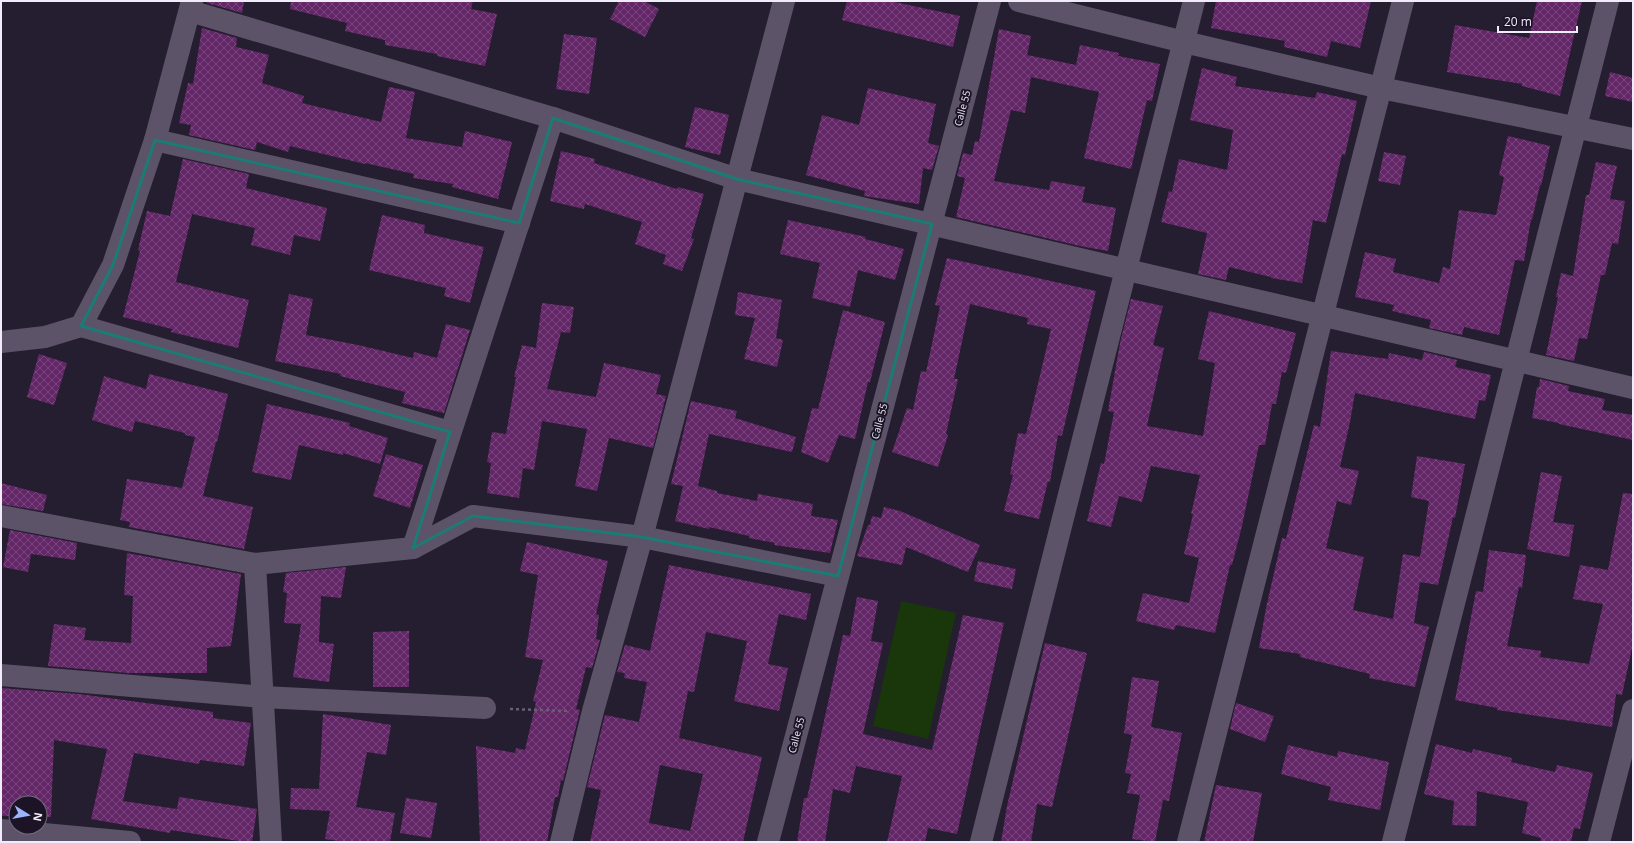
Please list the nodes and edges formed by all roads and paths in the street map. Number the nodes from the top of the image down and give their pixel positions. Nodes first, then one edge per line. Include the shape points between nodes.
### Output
1 (784, 1) edge
2 (990, 1) edge
3 (1019, 1) edge
4 (1194, 1) edge
5 (1404, 1) edge
6 (1608, 1) edge
7 (191, 6) edge
8 (1184, 42) junction
9 (1381, 88) junction
10 (553, 118) junction
11 (1576, 127) junction
12 (1633, 139) edge
13 (155, 140) junction
14 (737, 179) junction
15 (519, 223) junction
16 (932, 224) junction
17 (1126, 270) junction
18 (1323, 316) junction
19 (81, 326) junction
20 (1, 342) edge
21 (1515, 360) junction
22 (1633, 388) edge
23 (450, 432) junction
24 (1, 516) edge
25 (642, 537) junction
26 (413, 548) junction
27 (255, 564) junction
28 (838, 576) junction
29 (1, 676) edge
30 (263, 697) junction
31 (485, 708) joint
32 (1633, 710) edge
33 (593, 711) junction
34 (1, 830) edge
35 (130, 842) edge
36 (271, 842) edge
37 (561, 842) edge
38 (768, 842) edge
39 (981, 842) edge
40 (1188, 842) edge
41 (1393, 842) edge
42 (1599, 842) edge

1 - 14 street
2 - 16 street, Calle 55
3 - 8 street
4 - 8 street
5 - 9 street
6 - 11 street
7 - 10 street
7 - 13 street
8 - 9 street
8 - 17 street
9 - 11 street
9 - 18 street
10 - 14 street
10 - 15 street
11 - 12 street
11 - 21 street
13 - 15 street
13 - 19 street via 114,265
14 - 16 street
14 - 25 street
15 - 23 street
16 - 17 street
16 - 28 street, Calle 55
17 - 18 street
17 - 39 street
18 - 21 street
18 - 40 street
19 - 20 street via 45,337
19 - 23 street
21 - 22 street
21 - 41 street
23 - 26 street
24 - 27 street
25 - 26 street via 474,516
25 - 28 street
25 - 33 street
26 - 27 street
27 - 30 street
28 - 38 street, Calle 55
29 - 30 street
30 - 31 street
30 - 36 street
31 - 33 path
32 - 42 street
33 - 37 street
34 - 35 street

